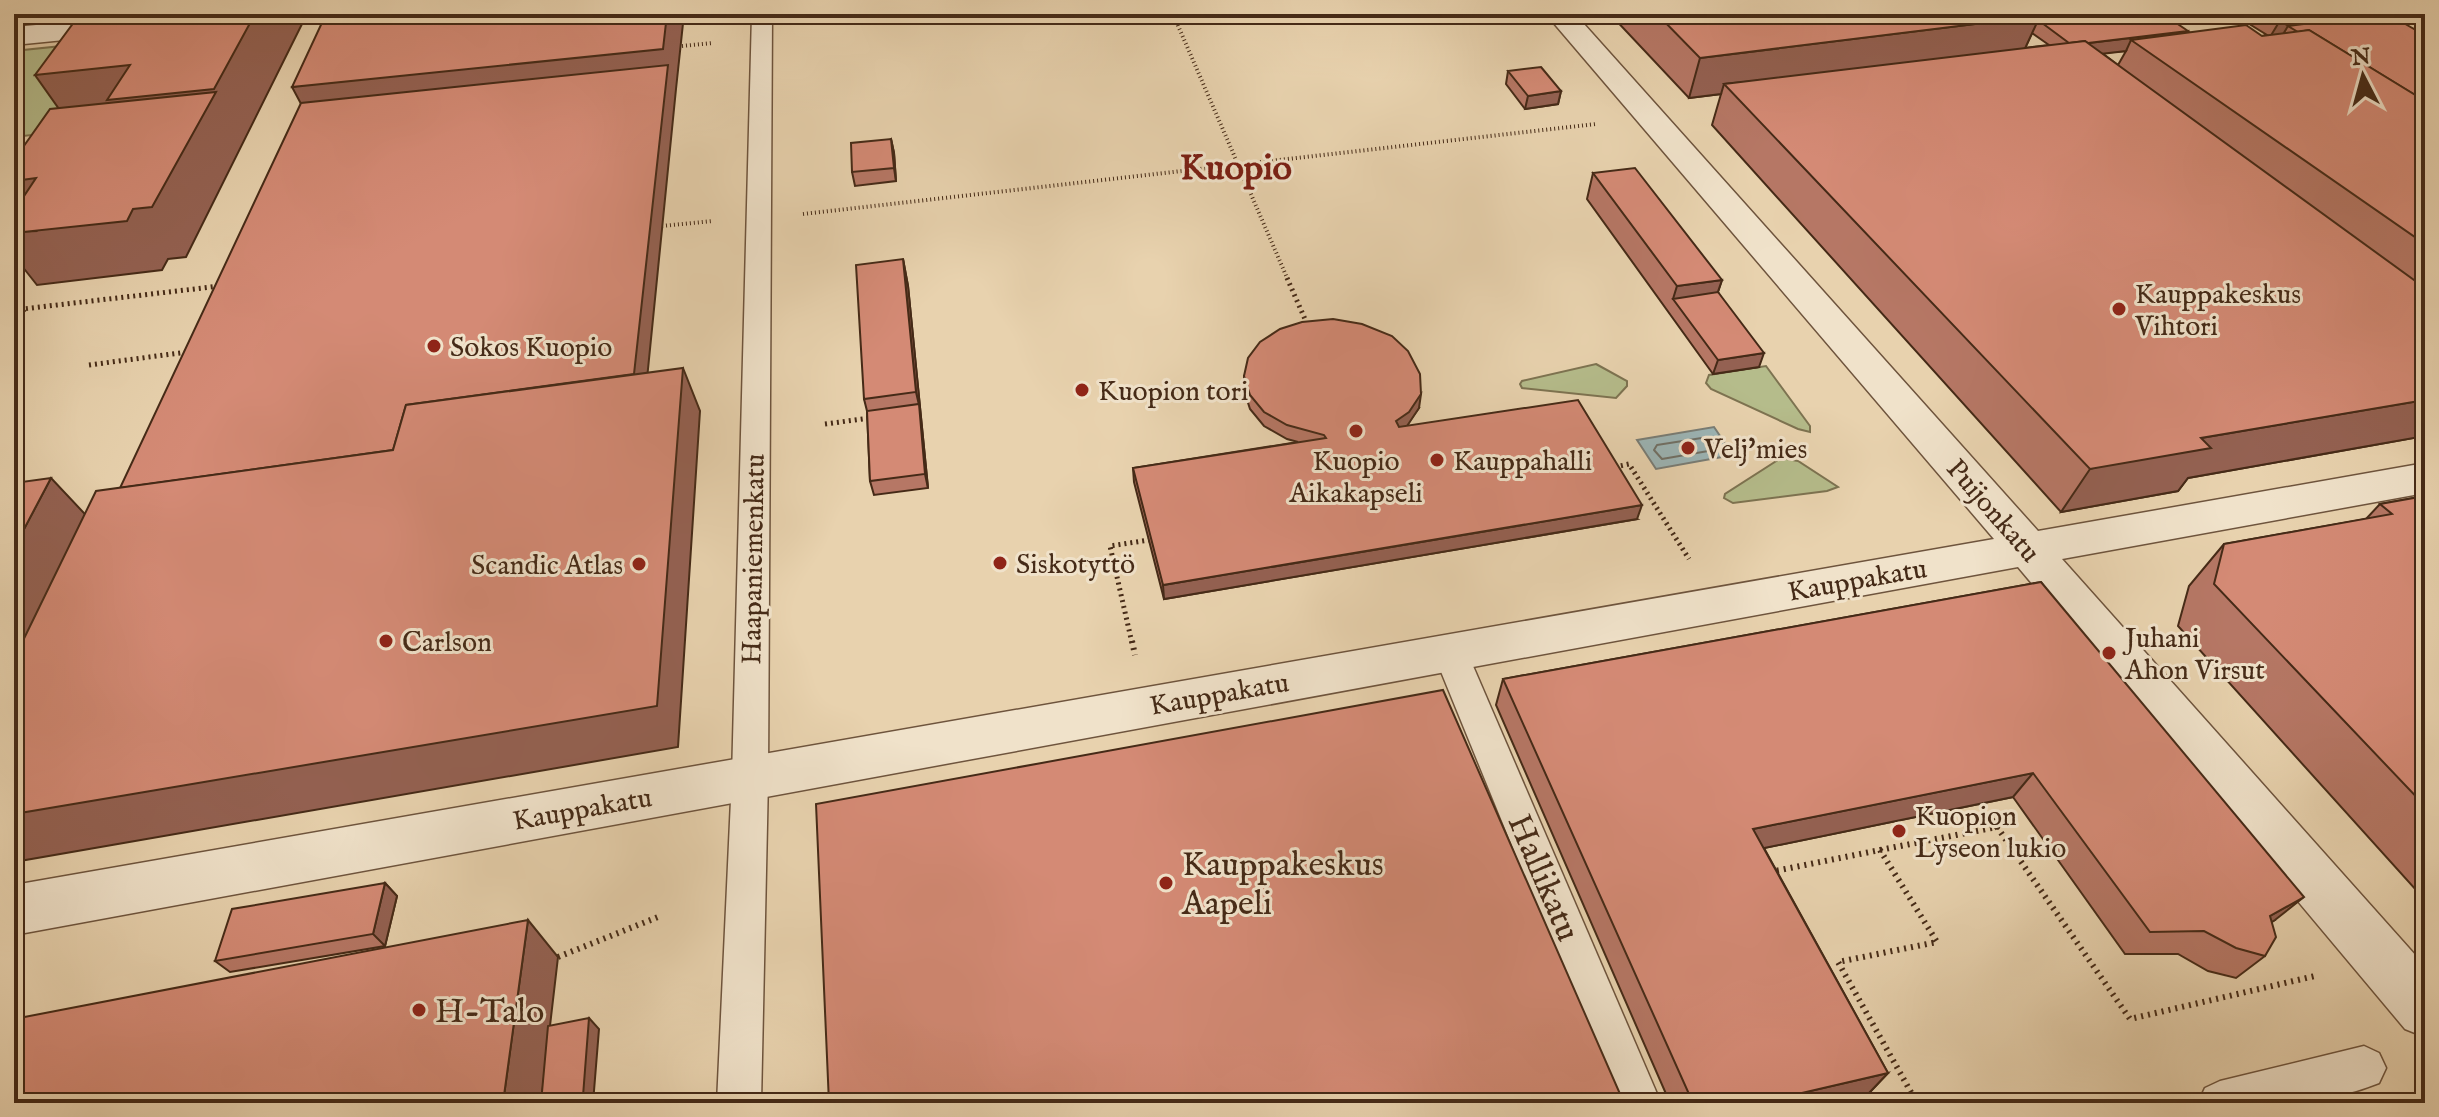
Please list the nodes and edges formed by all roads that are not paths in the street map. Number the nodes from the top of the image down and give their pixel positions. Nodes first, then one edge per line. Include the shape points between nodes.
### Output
1 (245, 14) edge
2 (762, 14) edge
3 (1560, 14) edge
4 (14, 36) edge
5 (2425, 478) edge
6 (2027, 548) junction
7 (1450, 652) junction
8 (750, 778) junction
9 (14, 910) edge
10 (2425, 1009) edge
11 (2364, 1068) dead end
12 (739, 1103) edge
13 (1639, 1103) edge
14 (2220, 1103) edge

1 - 4 street
2 - 8 lane, Haapaniemenkatu
3 - 6 street, Puijonkatu
5 - 6 street, Kauppakatu
6 - 7 street, Kauppakatu
6 - 10 street, Puijonkatu
7 - 8 street, Kauppakatu
7 - 13 lane, Hallikatu
8 - 9 street, Kauppakatu
8 - 12 lane, Haapaniemenkatu
11 - 14 lane

